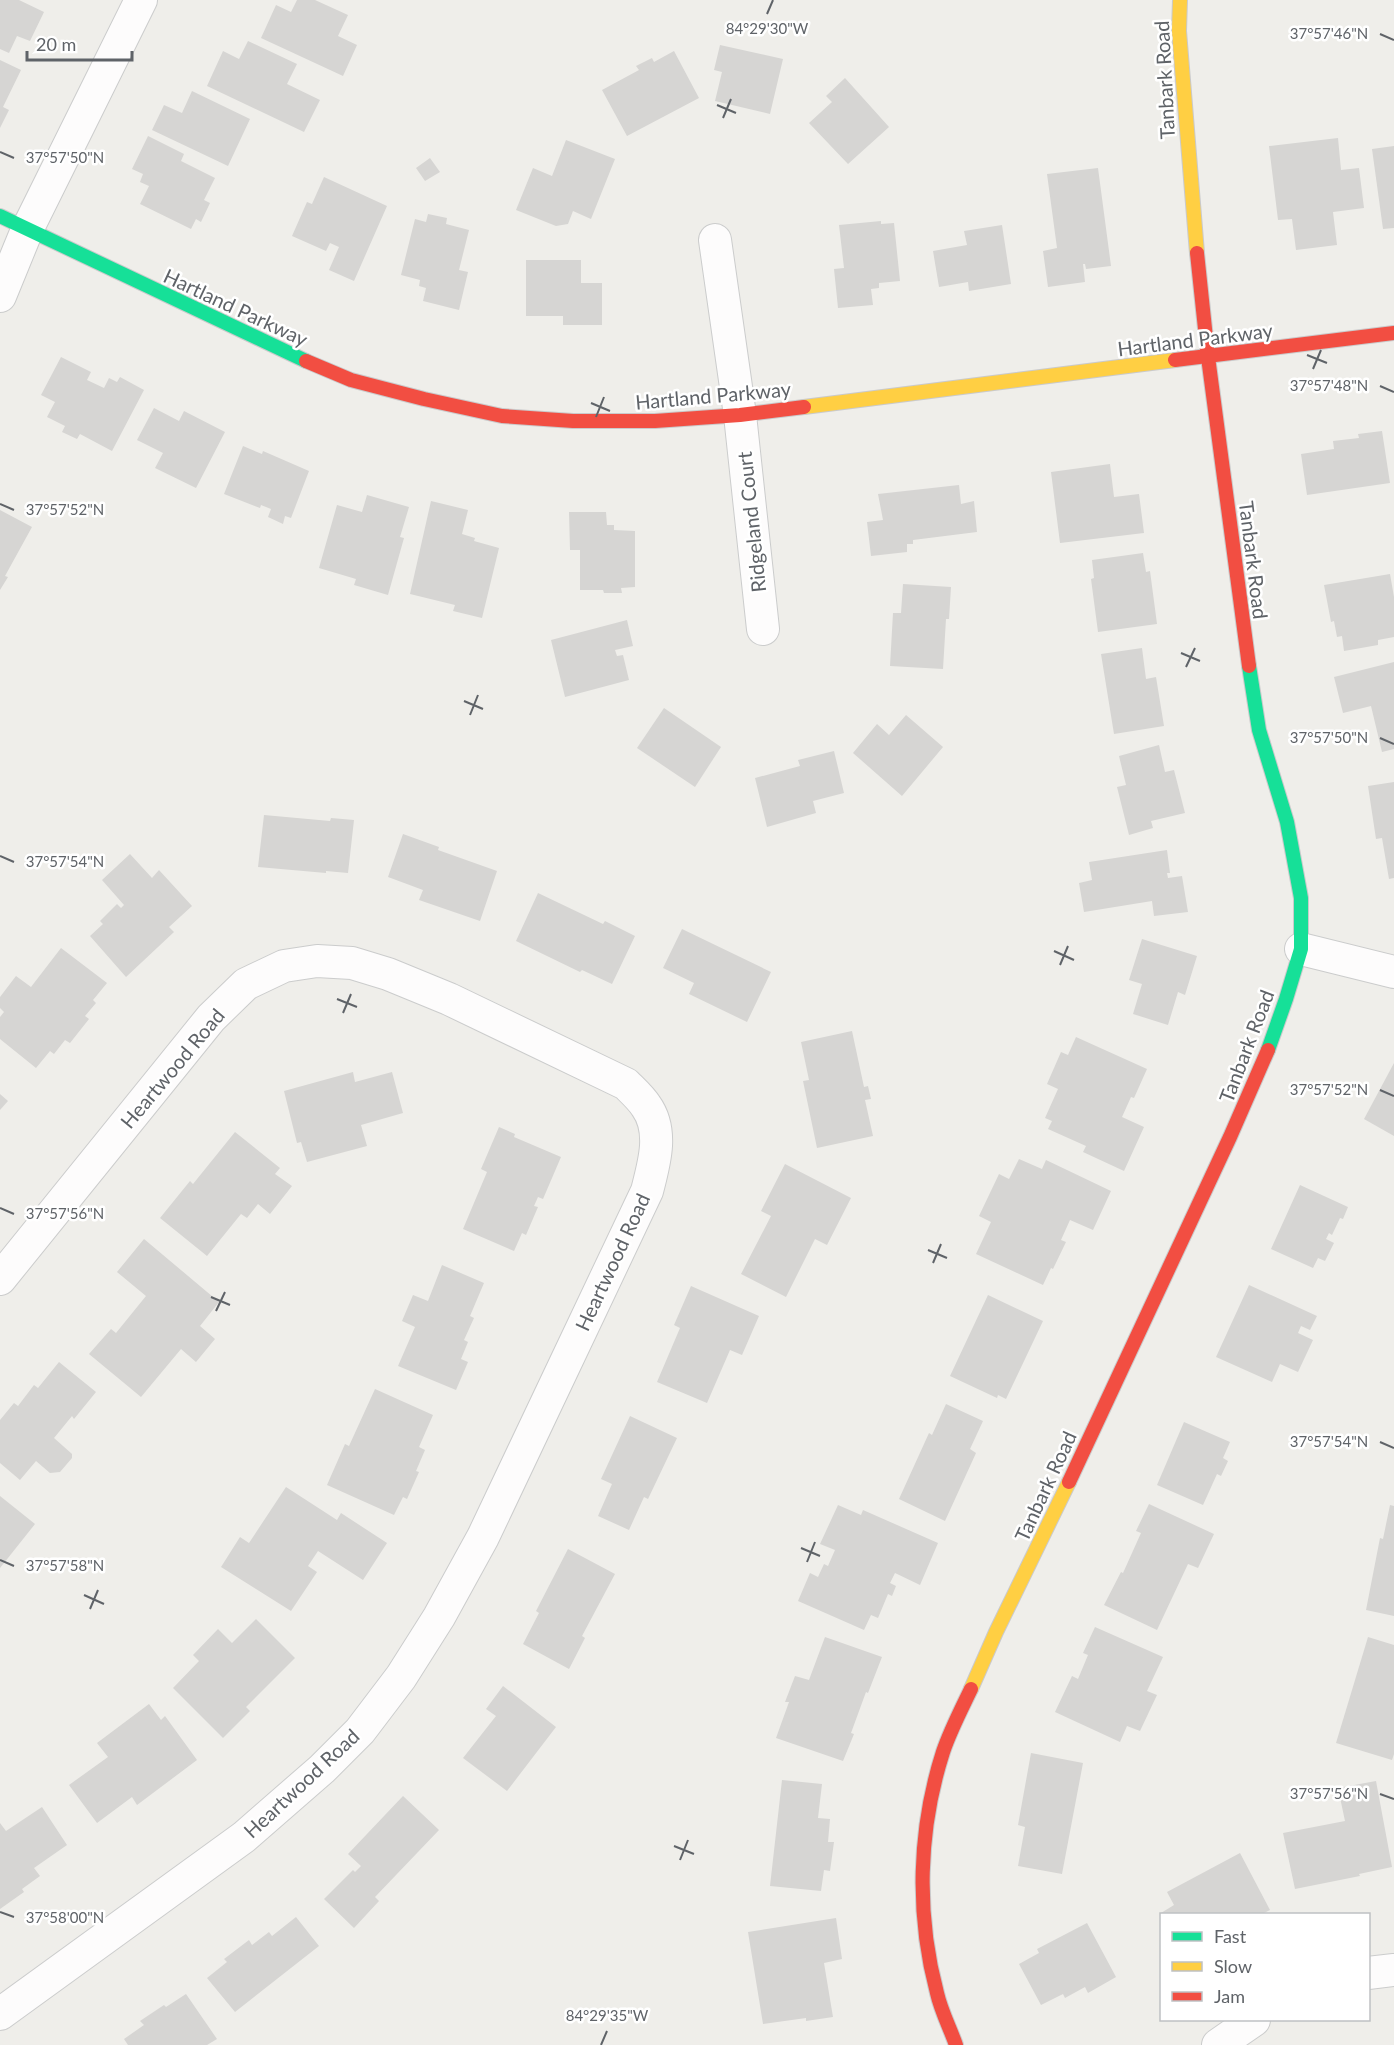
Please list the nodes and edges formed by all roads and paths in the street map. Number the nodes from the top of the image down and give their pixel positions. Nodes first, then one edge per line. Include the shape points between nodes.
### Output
1 (141, 0) edge
2 (1180, 0) edge
3 (14, 223) edge
4 (715, 240) dead end
5 (0, 296) edge
6 (1394, 333) edge
7 (1208, 357) junction
8 (740, 415) junction
9 (763, 628) dead end
10 (1301, 950) junction
11 (1394, 972) edge
12 (0, 1279) edge
13 (1394, 1970) edge
14 (1370, 1973) edge
15 (0, 2014) edge
16 (1251, 2021) edge
17 (956, 2045) edge
18 (1218, 2045) edge

1 - 3 street
2 - 7 street, Tanbark Road via 1192,212
3 - 5 street
3 - 8 street, Hartland Parkway via 283,352 351,380 502,416 655,422
4 - 8 street, Ridgeland Court
6 - 7 street, Hartland Parkway
7 - 8 street, Hartland Parkway
7 - 10 street, Tanbark Road via 1251,684 1259,730 1287,822 1301,898
8 - 9 street, Ridgeland Court
10 - 11 street
10 - 17 street, Tanbark Road via 1266,1054 1230,1137 943,1751 929,1806 922,1892 937,1994
12 - 15 street, Heartwood Road via 211,1018 246,984 284,966 317,961 352,963 449,999 626,1084 647,1107 656,1133 656,1156 642,1202 483,1537 401,1677 360,1731 244,1837
13 - 14 street
16 - 18 street

